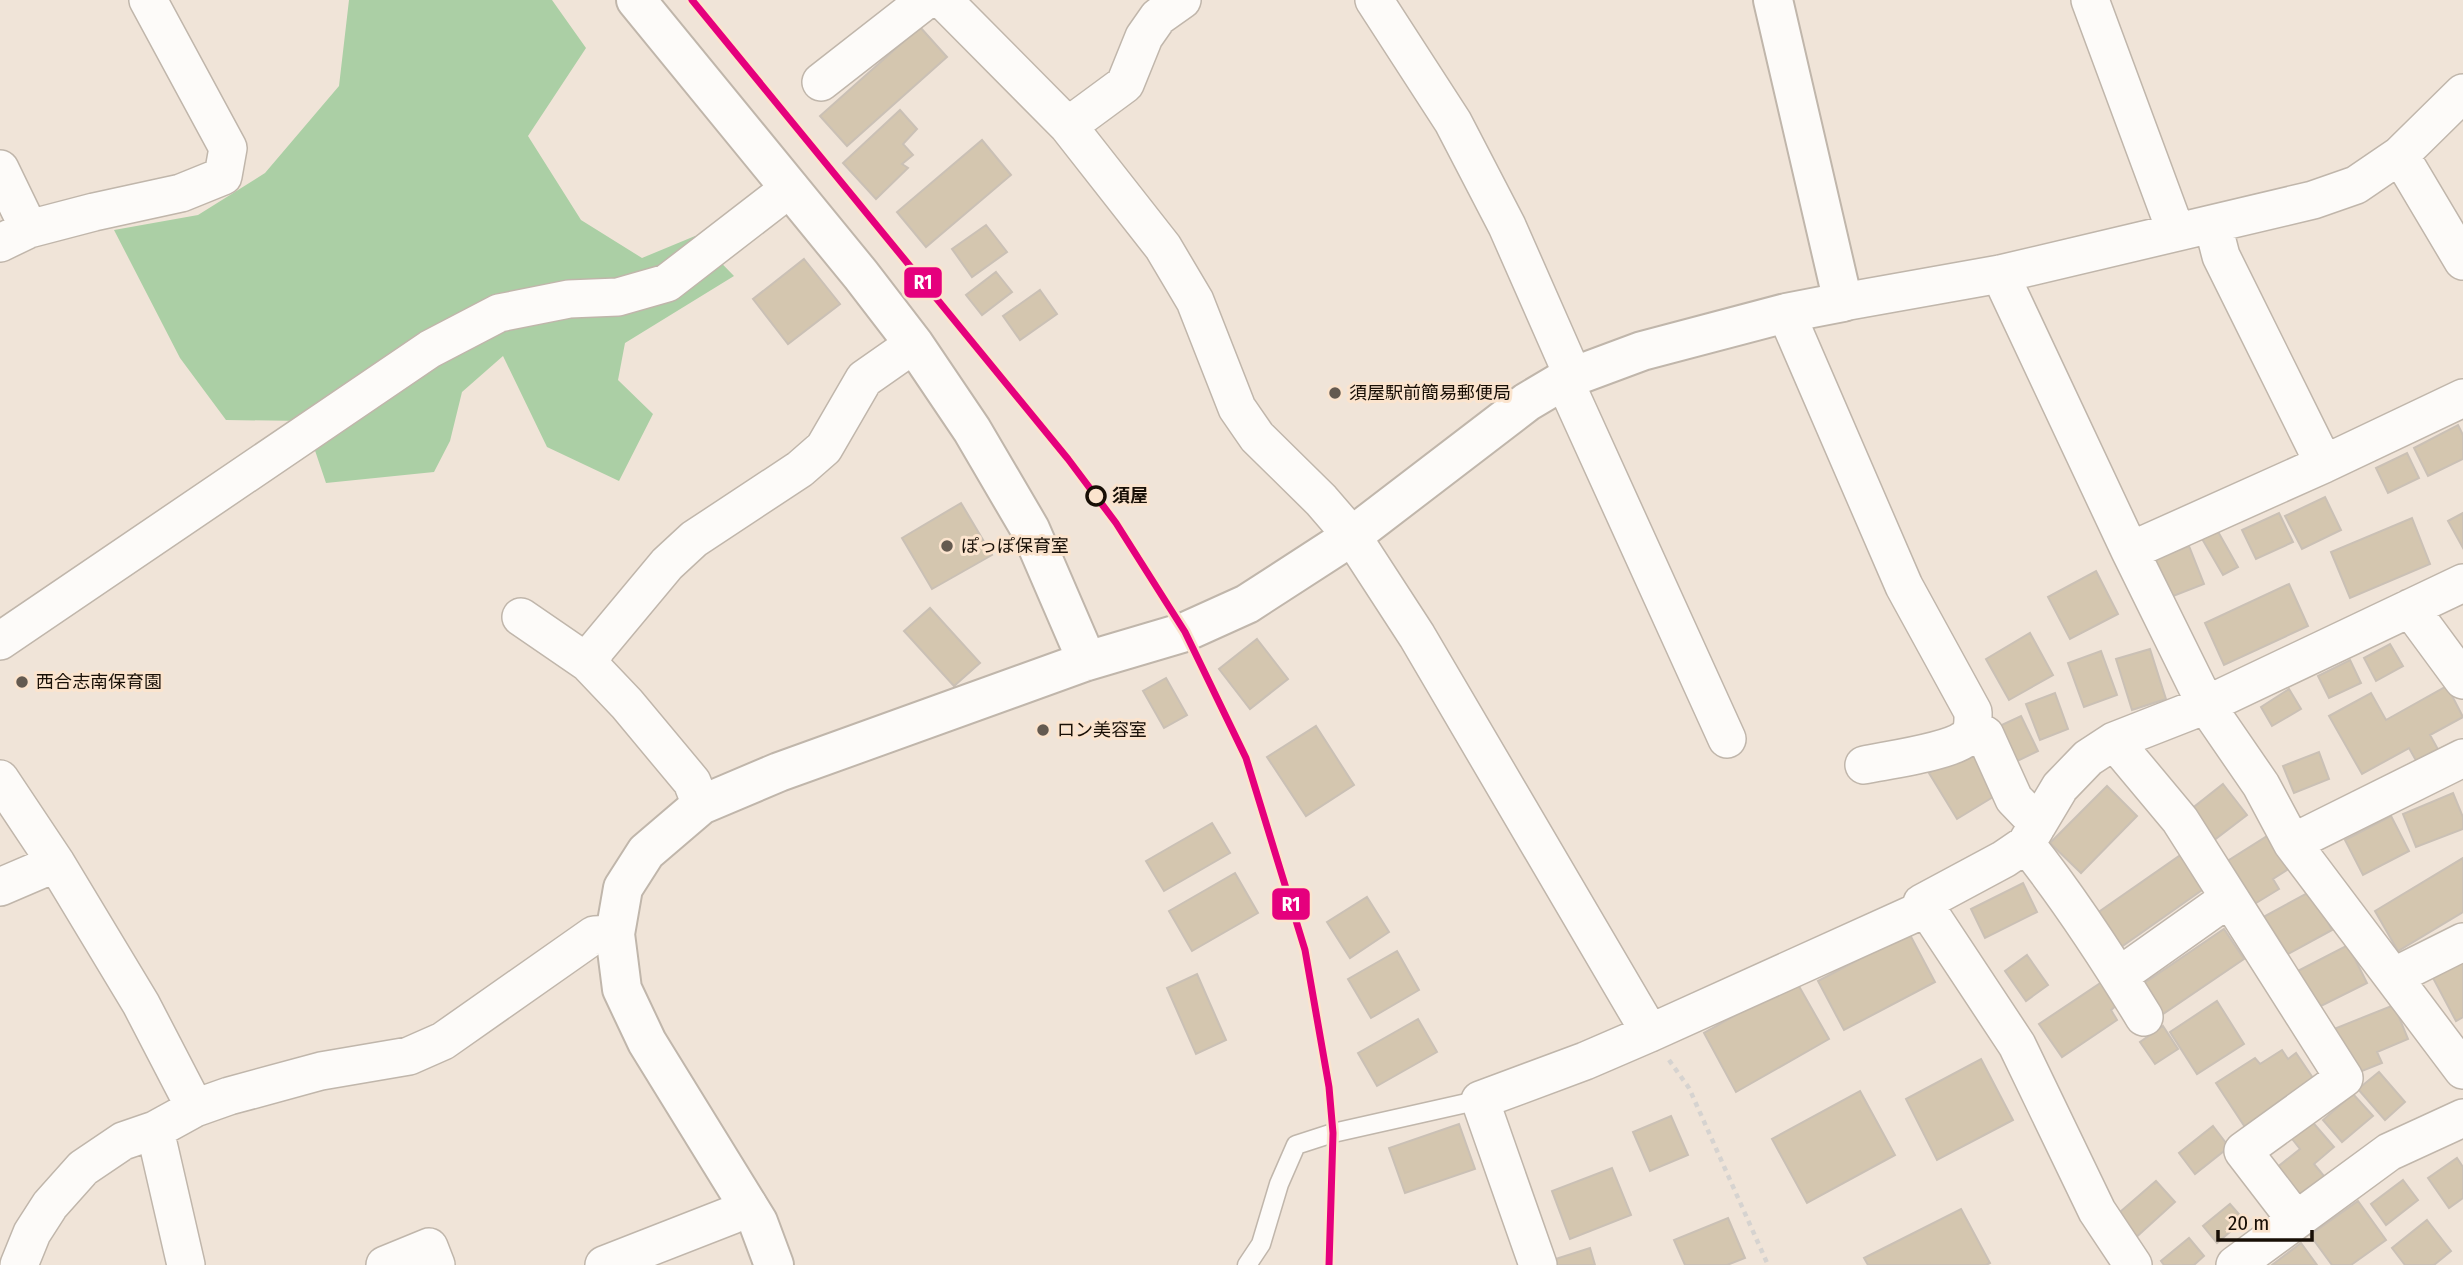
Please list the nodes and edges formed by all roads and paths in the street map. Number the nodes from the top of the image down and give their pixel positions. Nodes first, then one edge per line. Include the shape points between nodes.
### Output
1 (148, 0) edge
2 (636, 0) edge
3 (926, 0) edge
4 (943, 0) edge
5 (1182, 0) edge
6 (1374, 0) edge
7 (1773, 0) edge
8 (2090, 0) edge
9 (821, 82) dead end
10 (2463, 93) edge
11 (1068, 126) junction
12 (2400, 155) junction
13 (0, 169) edge
14 (790, 188) junction
15 (2213, 225) junction
16 (2176, 232) junction
17 (15, 236) edge
18 (2463, 261) edge
19 (2000, 274) junction
20 (1843, 302) junction
21 (1786, 313) junction
22 (914, 344) junction
23 (1568, 378) junction
24 (2463, 398) edge
25 (2324, 464) junction
26 (1352, 536) junction
27 (2130, 551) junction
28 (2463, 583) edge
29 (2410, 608) junction
30 (521, 617) dead end
31 (0, 641) edge
32 (1087, 661) junction
33 (588, 663) junction
34 (2463, 680) edge
35 (2206, 705) junction
36 (1973, 728) junction
37 (1727, 739) dead end
38 (2114, 741) junction
39 (2463, 758) edge
40 (1864, 765) dead end
41 (0, 779) edge
42 (701, 805) junction
43 (2032, 834) junction
44 (2292, 843) junction
45 (56, 863) junction
46 (0, 887) edge
47 (2229, 898) junction
48 (1922, 910) junction
49 (615, 934) junction
50 (2463, 942) edge
51 (2119, 976) junction
52 (2393, 977) junction
53 (2144, 1017) dead end
54 (1650, 1033) junction
55 (2463, 1070) edge
56 (1480, 1100) junction
57 (195, 1108) junction
58 (2463, 1118) edge
59 (155, 1130) junction
60 (748, 1205) junction
61 (2297, 1220) junction
62 (19, 1265) edge
63 (186, 1265) edge
64 (385, 1265) edge
65 (436, 1265) edge
66 (604, 1265) edge
67 (774, 1265) edge
68 (1247, 1265) edge
69 (1538, 1265) edge
70 (1768, 1265) edge
71 (2133, 1265) edge
72 (2235, 1265) edge

1 - 17 street via 228,148 223,176 181,193
2 - 14 street
3 - 9 street
4 - 11 street
5 - 11 street via 1158,17 1144,37 1125,84
6 - 23 street via 1454,122 1507,226
7 - 20 street
8 - 16 street
10 - 12 street
11 - 26 street via 1163,247 1195,301 1237,408 1257,437
12 - 15 street via 2356,184 2314,200
12 - 18 street
13 - 17 street
14 - 22 street
14 - 31 street via 667,283 618,297 569,299 499,313 430,349
15 - 16 street
15 - 25 street via 2221,256
16 - 19 street
19 - 20 street
19 - 27 street
20 - 21 street
21 - 23 street via 1642,351
21 - 36 street via 1904,586 1973,712
22 - 32 street via 1030,529
22 - 33 street via 864,379 824,448 667,564
23 - 26 street via 1527,402
23 - 37 street
24 - 25 street
25 - 27 street
26 - 32 street via 1247,604 1185,632
26 - 54 street via 1423,647
27 - 35 street
28 - 29 street
29 - 34 street
29 - 35 street
30 - 33 street
32 - 42 street via 779,772
33 - 42 street via 692,782
35 - 38 street
35 - 44 street via 2261,785
36 - 40 street via 1966,738 1948,747
36 - 43 street via 1985,735
38 - 43 street via 2088,758 2060,787
38 - 47 street via 2180,820
39 - 44 street
41 - 45 street
42 - 49 street via 646,852 623,888
43 - 48 street via 2004,859 1922,903
43 - 51 street via 2050,874
44 - 52 street
45 - 46 street
45 - 57 street via 141,1004
47 - 51 street
47 - 61 street via 2344,1078 2243,1151
48 - 54 street
48 - 71 street via 1933,918 2017,1045 2096,1211
49 - 57 street via 594,935 443,1041 409,1056 321,1072
49 - 60 street via 622,989 647,1042
50 - 52 street
51 - 53 street
52 - 55 street
54 - 56 street
54 - 70 path via 1689,1088
56 - 68 lane via 1296,1145 1261,1244
56 - 69 street
57 - 59 street
58 - 61 street via 2389,1152
59 - 62 street via 123,1141 83,1168 50,1205
59 - 63 street
60 - 66 street
60 - 67 street
61 - 72 street
64 - 65 street via 429,1247

